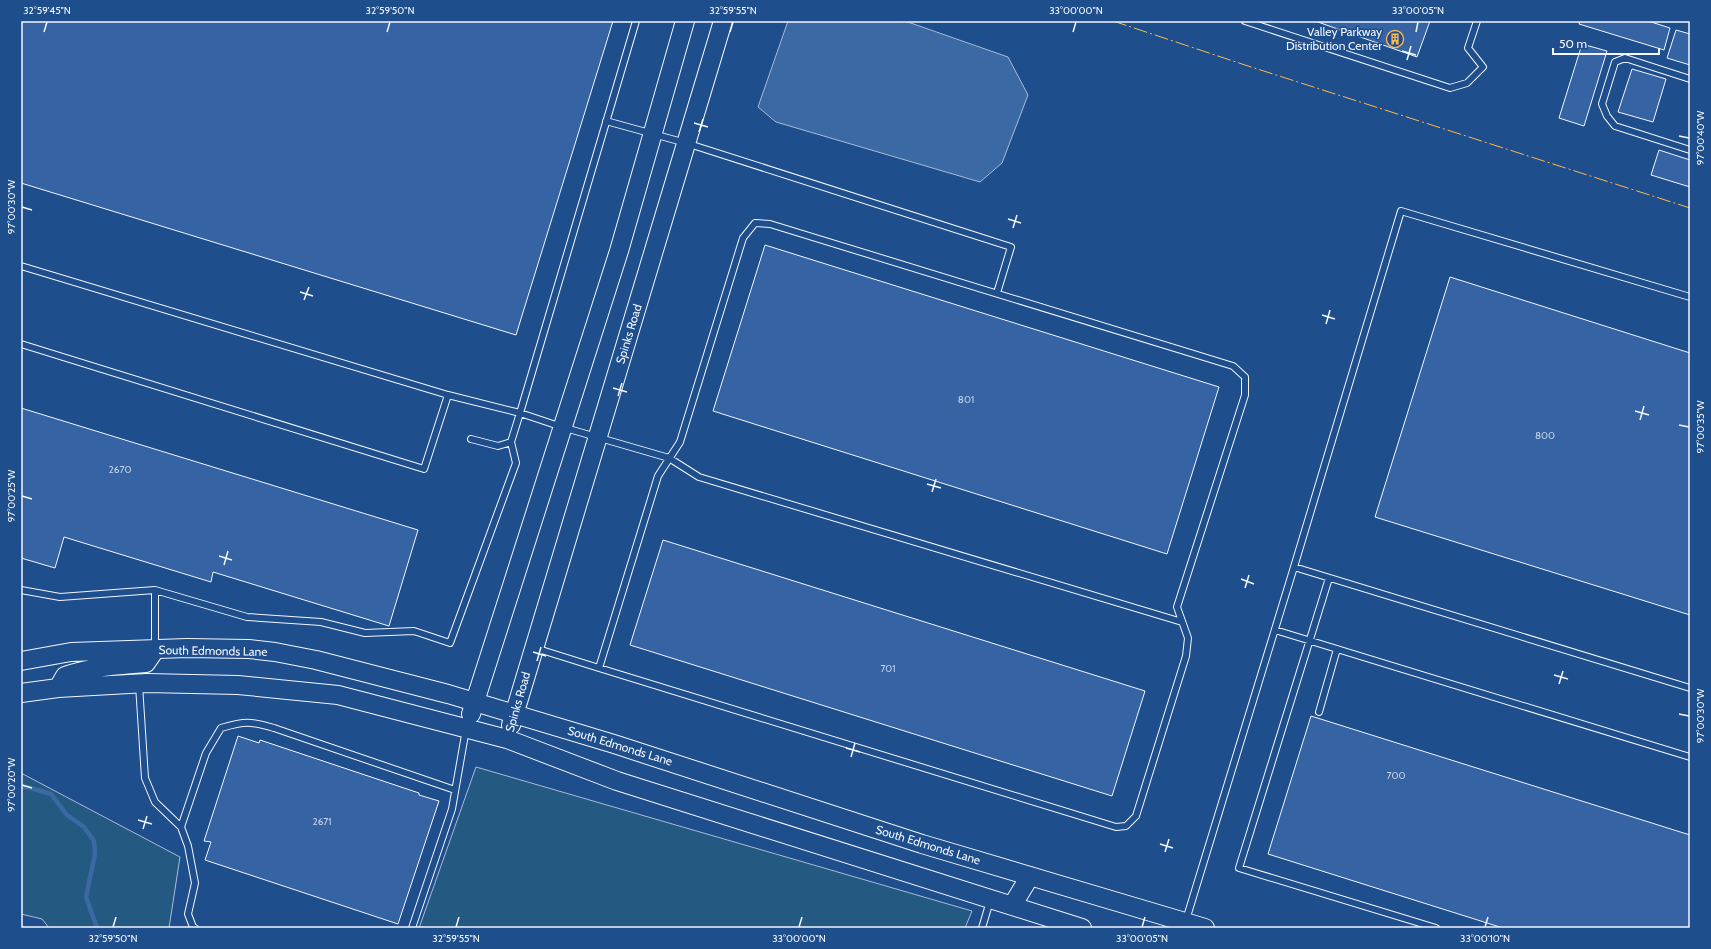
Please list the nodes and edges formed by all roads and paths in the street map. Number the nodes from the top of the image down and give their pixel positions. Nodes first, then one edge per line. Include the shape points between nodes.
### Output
1 (636, 21) edge
2 (685, 21) edge
3 (723, 21) edge
4 (1245, 21) edge
5 (1477, 21) edge
6 (1690, 79) edge
7 (606, 122) junction
8 (653, 133) junction
9 (686, 143) junction
10 (1690, 150) edge
11 (21, 266) edge
12 (998, 294) junction
13 (1690, 297) edge
14 (21, 344) edge
15 (448, 396) junction
16 (520, 412) junction
17 (562, 427) junction
18 (597, 437) junction
19 (471, 439) dead end
20 (511, 442) junction
21 (669, 458) junction
22 (1294, 567) junction
23 (1329, 578) junction
24 (21, 590) edge
25 (155, 590) junction
26 (1182, 622) junction
27 (1275, 630) junction
28 (1310, 640) junction
29 (534, 648) junction
30 (1337, 649) junction
31 (155, 650) junction
32 (21, 661) edge
33 (599, 668) junction
34 (139, 684) junction
35 (58, 688) junction
36 (1690, 688) edge
37 (21, 693) edge
38 (476, 703) junction
39 (1319, 712) dead end
40 (513, 714) junction
41 (466, 727) junction
42 (507, 739) junction
43 (1690, 757) edge
44 (455, 790) junction
45 (181, 827) junction
46 (1030, 876) junction
47 (990, 899) junction
48 (1012, 906) junction
49 (1185, 925) edge
50 (195, 928) edge
51 (412, 928) edge
52 (982, 928) edge
53 (1082, 928) edge
54 (1205, 928) edge
55 (1436, 928) edge

1 - 7 lane
2 - 8 main road
3 - 9 main road, Spinks Road
4 - 5 lane via 1450,88 1467,83 1483,67 1468,48
6 - 10 lane via 1625,58 1615,62 1602,104 1615,126
7 - 8 lane
7 - 16 lane
8 - 9 lane
8 - 17 main road via 619,251
9 - 12 lane via 1011,247
9 - 18 main road, Spinks Road
11 - 15 lane
12 - 21 lane via 770,224 755,223 743,238 680,442
12 - 26 lane via 1233,366 1244,377 1245,395 1177,607
13 - 22 lane via 1401,211
14 - 15 lane via 424,469
15 - 16 lane
16 - 17 lane
16 - 20 lane
17 - 18 lane
17 - 38 main road
18 - 21 lane
18 - 29 main road, Spinks Road
19 - 20 lane via 498,446
20 - 25 lane via 516,462 450,643 414,631 365,633 321,622 247,617
21 - 26 lane via 700,477
21 - 33 lane via 658,476
22 - 23 lane
22 - 27 lane
23 - 28 lane
23 - 36 lane
24 - 25 lane via 60,597
25 - 31 lane
26 - 33 lane via 1188,638 1186,656 1136,816 1126,826 1116,827
27 - 28 lane
27 - 49 lane
28 - 30 lane
28 - 55 lane via 1239,868
29 - 33 lane
29 - 40 main road, Spinks Road
30 - 39 lane
30 - 43 lane
31 - 32 main road, South Edmonds Lane via 71,652
31 - 35 main road via 146,663 81,671 65,676
31 - 38 main road, South Edmonds Lane via 187,648 275,652 316,660
34 - 35 main road
34 - 41 main road via 238,685 323,693
34 - 45 lane via 145,778 155,802
35 - 37 main road
38 - 40 main road, South Edmonds Lane
38 - 41 main road
40 - 42 main road, Spinks Road
40 - 46 main road, South Edmonds Lane
41 - 42 main road
41 - 44 lane
42 - 47 main road via 617,782
44 - 45 lane via 274,728 251,722 239,723 220,728 206,754
44 - 51 lane via 452,809
45 - 50 lane via 188,846 195,883 188,914
46 - 48 main road
46 - 49 main road, South Edmonds Lane
47 - 48 main road
47 - 52 lane
48 - 53 main road
49 - 54 main road, South Edmonds Lane

